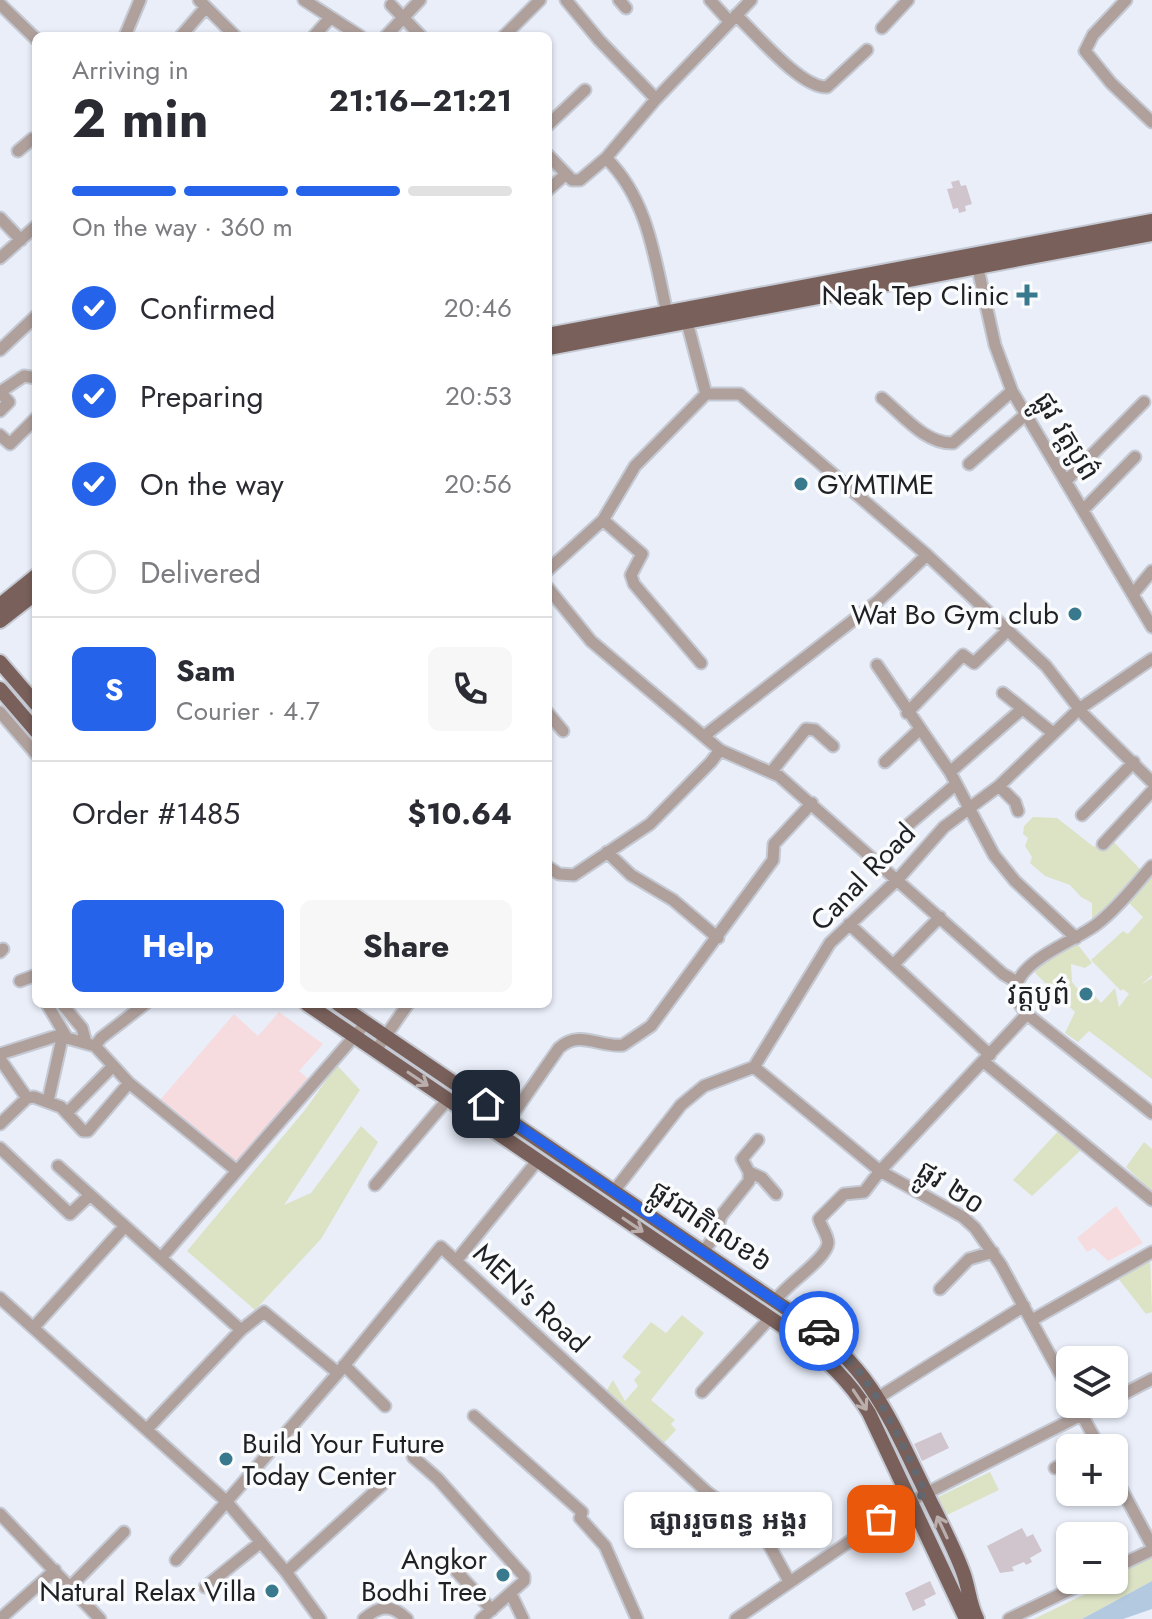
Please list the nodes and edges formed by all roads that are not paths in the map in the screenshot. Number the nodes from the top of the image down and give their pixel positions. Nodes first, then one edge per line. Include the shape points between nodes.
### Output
1 (140, 0) edge
2 (420, 0) edge
3 (540, 0) edge
4 (566, 0) edge
5 (710, 0) edge
6 (751, 0) edge
7 (908, 0) edge
8 (1126, 0) edge
9 (309, 1) edge
10 (202, 3) edge
11 (0, 4) edge
12 (391, 5) dead end
13 (330, 18) junction
14 (403, 18) junction
15 (733, 19) junction
16 (882, 28) dead end
17 (127, 32) edge
18 (184, 32) edge
19 (231, 32) edge
20 (318, 32) edge
21 (353, 32) edge
22 (390, 32) edge
23 (417, 32) edge
24 (508, 32) edge
25 (32, 35) edge
26 (867, 50) dead end
27 (585, 90) dead end
28 (656, 99) junction
29 (552, 121) edge
30 (1152, 122) edge
31 (32, 139) edge
32 (18, 151) dead end
33 (606, 158) junction
34 (552, 159) edge
35 (566, 174) junction
36 (552, 186) edge
37 (0, 218) edge
38 (1152, 221) edge
39 (32, 230) edge
40 (1152, 234) edge
41 (21, 240) junction
42 (0, 258) edge
43 (977, 261) junction
44 (668, 318) junction
45 (32, 320) edge
46 (687, 322) junction
47 (552, 334) edge
48 (552, 347) edge
49 (0, 350) edge
50 (32, 377) edge
51 (1012, 391) junction
52 (0, 392) edge
53 (706, 394) junction
54 (882, 398) dead end
55 (1144, 402) dead end
56 (0, 411) edge
57 (1025, 415) junction
58 (32, 422) edge
59 (0, 435) edge
60 (1135, 457) dead end
61 (969, 464) dead end
62 (1066, 481) junction
63 (1083, 510) junction
64 (603, 520) junction
65 (927, 555) junction
66 (552, 566) edge
67 (1152, 571) edge
68 (32, 579) edge
69 (552, 593) edge
70 (1133, 594) junction
71 (32, 596) edge
72 (0, 605) edge
73 (0, 621) edge
74 (1152, 627) edge
75 (1007, 631) junction
76 (1152, 659) edge
77 (0, 662) edge
78 (701, 663) dead end
79 (877, 665) dead end
80 (0, 689) edge
81 (1003, 693) dead end
82 (32, 698) edge
83 (1022, 709) junction
84 (1079, 709) junction
85 (907, 713) junction
86 (6, 717) edge
87 (552, 718) edge
88 (32, 729) edge
89 (919, 730) junction
90 (563, 731) dead end
91 (1053, 733) junction
92 (704, 736) junction
93 (833, 746) dead end
94 (32, 749) edge
95 (720, 750) junction
96 (885, 762) dead end
97 (1134, 762) junction
98 (772, 771) junction
99 (950, 772) junction
100 (1152, 782) edge
101 (955, 785) junction
102 (999, 786) junction
103 (1152, 791) edge
104 (812, 803) junction
105 (967, 807) junction
106 (1018, 811) dead end
107 (1082, 815) dead end
108 (908, 825) dead end
109 (1103, 844) dead end
110 (607, 852) junction
111 (1152, 866) edge
112 (552, 870) edge
113 (898, 879) junction
114 (940, 917) junction
115 (849, 924) junction
116 (718, 938) junction
117 (1076, 938) junction
118 (894, 964) junction
119 (1017, 982) junction
120 (49, 1008) edge
121 (65, 1008) edge
122 (140, 1008) edge
123 (313, 1008) edge
124 (344, 1008) edge
125 (405, 1008) edge
126 (1027, 1014) junction
127 (366, 1023) junction
128 (63, 1034) junction
129 (385, 1035) junction
130 (356, 1037) junction
131 (90, 1045) junction
132 (376, 1050) junction
133 (0, 1056) edge
134 (987, 1058) junction
135 (112, 1067) junction
136 (754, 1067) junction
137 (129, 1083) junction
138 (27, 1098) junction
139 (448, 1099) junction
140 (48, 1101) junction
141 (67, 1113) junction
142 (1152, 1113) edge
143 (509, 1120) junction
144 (0, 1124) edge
145 (758, 1140) dead end
146 (0, 1148) edge
147 (538, 1160) junction
148 (58, 1166) dead end
149 (237, 1171) junction
150 (880, 1171) junction
151 (749, 1172) junction
152 (375, 1185) dead end
153 (614, 1191) junction
154 (776, 1194) dead end
155 (90, 1195) junction
156 (1152, 1200) edge
157 (125, 1226) junction
158 (703, 1252) junction
159 (993, 1252) junction
160 (1152, 1252) edge
161 (161, 1258) junction
162 (456, 1261) junction
163 (940, 1289) dead end
164 (0, 1298) edge
165 (775, 1301) junction
166 (1024, 1306) junction
167 (770, 1318) junction
168 (1032, 1320) junction
169 (34, 1327) junction
170 (241, 1330) junction
171 (1056, 1365) edge
172 (341, 1369) junction
173 (1152, 1379) edge
174 (702, 1392) dead end
175 (1128, 1392) edge
176 (879, 1397) junction
177 (385, 1406) dead end
178 (474, 1416) dead end
179 (1063, 1418) edge
180 (148, 1428) junction
181 (413, 1457) dead end
182 (382, 1485) dead end
183 (926, 1493) junction
184 (226, 1501) junction
185 (910, 1501) junction
186 (1128, 1502) edge
187 (0, 1514) edge
188 (124, 1532) dead end
189 (261, 1542) junction
190 (1152, 1548) edge
191 (176, 1560) dead end
192 (1128, 1561) edge
193 (55, 1570) junction
194 (286, 1572) junction
195 (457, 1572) dead end
196 (964, 1574) junction
197 (789, 1581) junction
198 (71, 1586) junction
199 (205, 1587) dead end
200 (511, 1594) junction
201 (1061, 1594) edge
202 (492, 1610) junction
203 (0, 1619) edge
204 (100, 1619) edge
205 (320, 1619) edge
206 (364, 1619) edge
207 (407, 1619) edge
208 (481, 1619) edge
209 (523, 1619) edge
210 (637, 1619) edge
211 (736, 1619) edge
212 (966, 1619) edge
213 (977, 1619) edge
214 (985, 1619) edge
215 (1009, 1619) edge

1 - 17 street
2 - 14 street
3 - 24 street
4 - 28 street
5 - 15 street
6 - 15 street
7 - 16 street
8 - 30 street via 1085,51
9 - 13 street
10 - 18 street
10 - 19 street
11 - 25 street
12 - 14 street
13 - 20 street
13 - 21 street
14 - 22 street
14 - 23 street
15 - 26 street via 818,87 827,87
15 - 28 street
27 - 29 street
28 - 33 street
31 - 32 street
33 - 35 street via 577,181
33 - 44 street via 641,205
34 - 35 street
35 - 36 street
37 - 41 street
38 - 43 main road
39 - 41 street
40 - 43 main road
41 - 42 street
43 - 44 main road
43 - 46 main road
43 - 51 street, ផ្លូវ វត្តបូព៌ via 995,345
44 - 46 main road
44 - 47 main road
44 - 48 main road
45 - 49 street
46 - 53 street
50 - 52 street via 24,376
51 - 54 street via 953,443 937,442
51 - 57 street, ផ្លូវ វត្តបូព៌
52 - 56 street via 9,402
53 - 64 street via 635,466
53 - 65 street via 740,394
55 - 62 street
57 - 61 street
57 - 62 street, ផ្លូវ វត្តបូព៌
58 - 59 street via 10,444
60 - 63 street
62 - 63 street, ផ្លូវ វត្តបូព៌
63 - 70 street, ផ្លូវ វត្តបូព៌
64 - 66 street
64 - 78 street via 642,554 631,575 634,584
65 - 75 street
65 - 92 street via 878,601
67 - 70 street
68 - 72 main road
69 - 92 street via 591,641
70 - 74 street, ផ្លូវ វត្តបូព៌
71 - 73 main road
75 - 84 street via 1046,666
75 - 85 street via 974,663 963,655
76 - 84 street, Canal Road
77 - 82 main road
79 - 85 street
80 - 86 main road
81 - 83 street
83 - 91 street
83 - 99 street
84 - 91 street, Canal Road
84 - 97 street
85 - 89 street
86 - 88 main road
86 - 94 street
87 - 90 street
89 - 96 street
89 - 99 street
91 - 102 street, Canal Road
92 - 95 street
93 - 98 street via 806,729
95 - 98 street
95 - 110 street via 650,824
97 - 100 street
97 - 107 street
98 - 104 street
99 - 101 street
101 - 105 street
101 - 108 street
102 - 105 street, Canal Road
102 - 106 street
103 - 109 street
104 - 113 street
104 - 116 street via 774,844 773,860
105 - 113 street, Canal Road
105 - 117 street via 1004,868
110 - 112 street via 574,875
110 - 116 street
111 - 117 street via 1104,919
113 - 114 street
113 - 115 street, Canal Road
114 - 118 street
114 - 119 street
115 - 118 street
115 - 136 street, Canal Road via 830,943
116 - 143 street via 644,1033 617,1046 579,1038 568,1041
117 - 119 street via 1027,967
118 - 134 street
119 - 126 street via 1017,1000
120 - 128 street
121 - 131 street
122 - 131 street
123 - 130 main road, ផ្លូវជាតិលេខ៦
124 - 127 main road, ផ្លូវជាតិលេខ៦
125 - 129 street
126 - 134 street
126 - 142 street
127 - 129 main road, ផ្លូវជាតិលេខ៦
127 - 130 street
128 - 131 street
128 - 133 street
128 - 140 street
129 - 132 street
129 - 143 main road, ផ្លូវជាតិលេខ៦
130 - 132 main road, ផ្លូវជាតិលេខ៦
130 - 149 street
131 - 135 street
132 -> 139 main road, ផ្លូវជាតិលេខ៦
133 - 138 street
134 - 150 street
134 - 156 street
135 - 137 street
135 - 141 street
136 - 150 street, ផ្លូវ ២០
136 - 153 street via 704,1086 681,1105
137 - 141 street via 88,1131
137 - 149 street
138 - 140 street
138 - 144 street
139 - 147 main road, ផ្លូវជាតិលេខ៦
139 - 152 street
140 - 141 street
143 - 153 main road, ផ្លូវជាតិលេខ៦
145 - 151 street via 742,1159
146 - 155 street via 70,1214
147 - 162 street
147 -> 167 main road, ផ្លូវជាតិលេខ៦
148 - 155 street
149 - 161 street
150 - 159 street, ផ្លូវ ២០ via 963,1217
150 - 165 street via 864,1192 844,1194 819,1219 828,1247
151 - 154 street
151 - 158 street via 749,1181 721,1216
153 - 158 main road, ផ្លូវជាតិលេខ៦
155 - 157 street
157 - 161 street
157 - 169 street
158 - 165 main road, ផ្លូវជាតិលេខ៦
159 - 163 street via 969,1259
159 - 166 street, ផ្លូវ ២០
160 - 168 street
161 - 170 street
162 - 172 street, MEN's Road via 441,1247
162 - 197 street, MEN's Road via 707,1492 762,1532
164 - 169 street
165 - 176 main road, ផ្លូវជាតិលេខ៦ via 837,1346
166 - 168 street, ផ្លូវ ២០
166 - 176 street
167 - 174 street
167 -> 185 main road, ផ្លូវជាតិលេខ៦ via 850,1385 869,1413
168 - 171 street, ផ្លូវ ២០
169 - 180 street
170 - 172 street via 265,1312
170 - 180 street
172 - 177 street
172 - 184 street, MEN's Road
173 - 175 street
176 - 183 main road, ផ្លូវជាតិលេខ៦
178 - 210 street via 582,1512 580,1518 605,1546
179 - 183 street
180 - 184 street
181 - 200 street via 522,1572 524,1581
182 - 194 street
183 - 185 street
196 -> 183 main road, ផ្លូវជាតិលេខ៦
184 - 189 street
184 - 191 street, MEN's Road
185 - 197 street
185 - 212 main road, ផ្លូវជាតិលេខ៦
186 - 190 street
187 - 193 street
188 - 198 street
189 - 194 street
189 - 199 street
190 - 192 street
193 - 198 street
193 - 203 street
194 - 205 street
195 - 202 street
196 - 213 main road, ផ្លូវជាតិលេខ៦
196 - 214 street
197 - 211 street
198 - 204 street
200 - 202 street
200 - 209 street
201 - 215 street
202 - 208 street
206 - 207 street via 376,1608 387,1607

